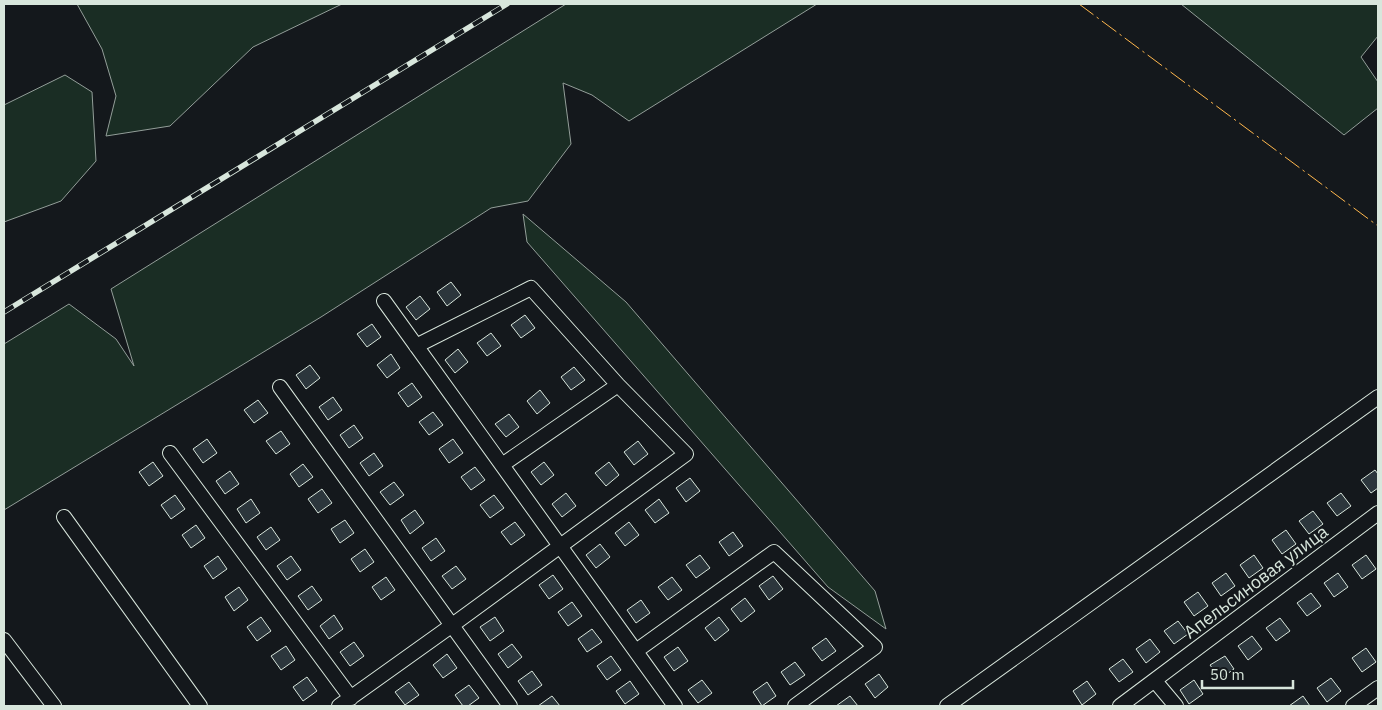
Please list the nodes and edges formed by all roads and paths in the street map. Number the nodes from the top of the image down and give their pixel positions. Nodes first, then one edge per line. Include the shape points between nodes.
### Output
1 (384, 301) dead end
2 (416, 346) junction
3 (618, 385) junction
4 (280, 386) dead end
5 (1378, 397) edge
6 (170, 452) dead end
7 (502, 465) junction
8 (1378, 513) edge
9 (64, 518) dead end
10 (560, 546) junction
11 (451, 626) junction
12 (4, 640) edge
13 (636, 651) junction
14 (1156, 680) junction
15 (1378, 688) edge
16 (351, 698) junction
17 (54, 706) edge
18 (200, 706) edge
19 (339, 706) edge
20 (510, 706) edge
21 (676, 706) edge
22 (795, 706) edge
23 (947, 706) edge
24 (1120, 706) edge
25 (1176, 706) edge
26 (1353, 706) edge

1 - 2 street
2 - 3 street via 531,288
2 - 7 street
3 - 7 street
3 - 10 street via 686,454
4 - 11 street
5 - 23 street
6 - 16 street
7 - 10 street
8 - 14 street, Апельсиновая улица
9 - 18 street
10 - 11 street
10 - 13 street
11 - 16 street
11 - 20 street
12 - 17 street
13 - 21 street
13 - 22 street via 774,552 875,647
14 - 24 street, Апельсиновая улица
14 - 25 street
15 - 26 street
16 - 19 street

